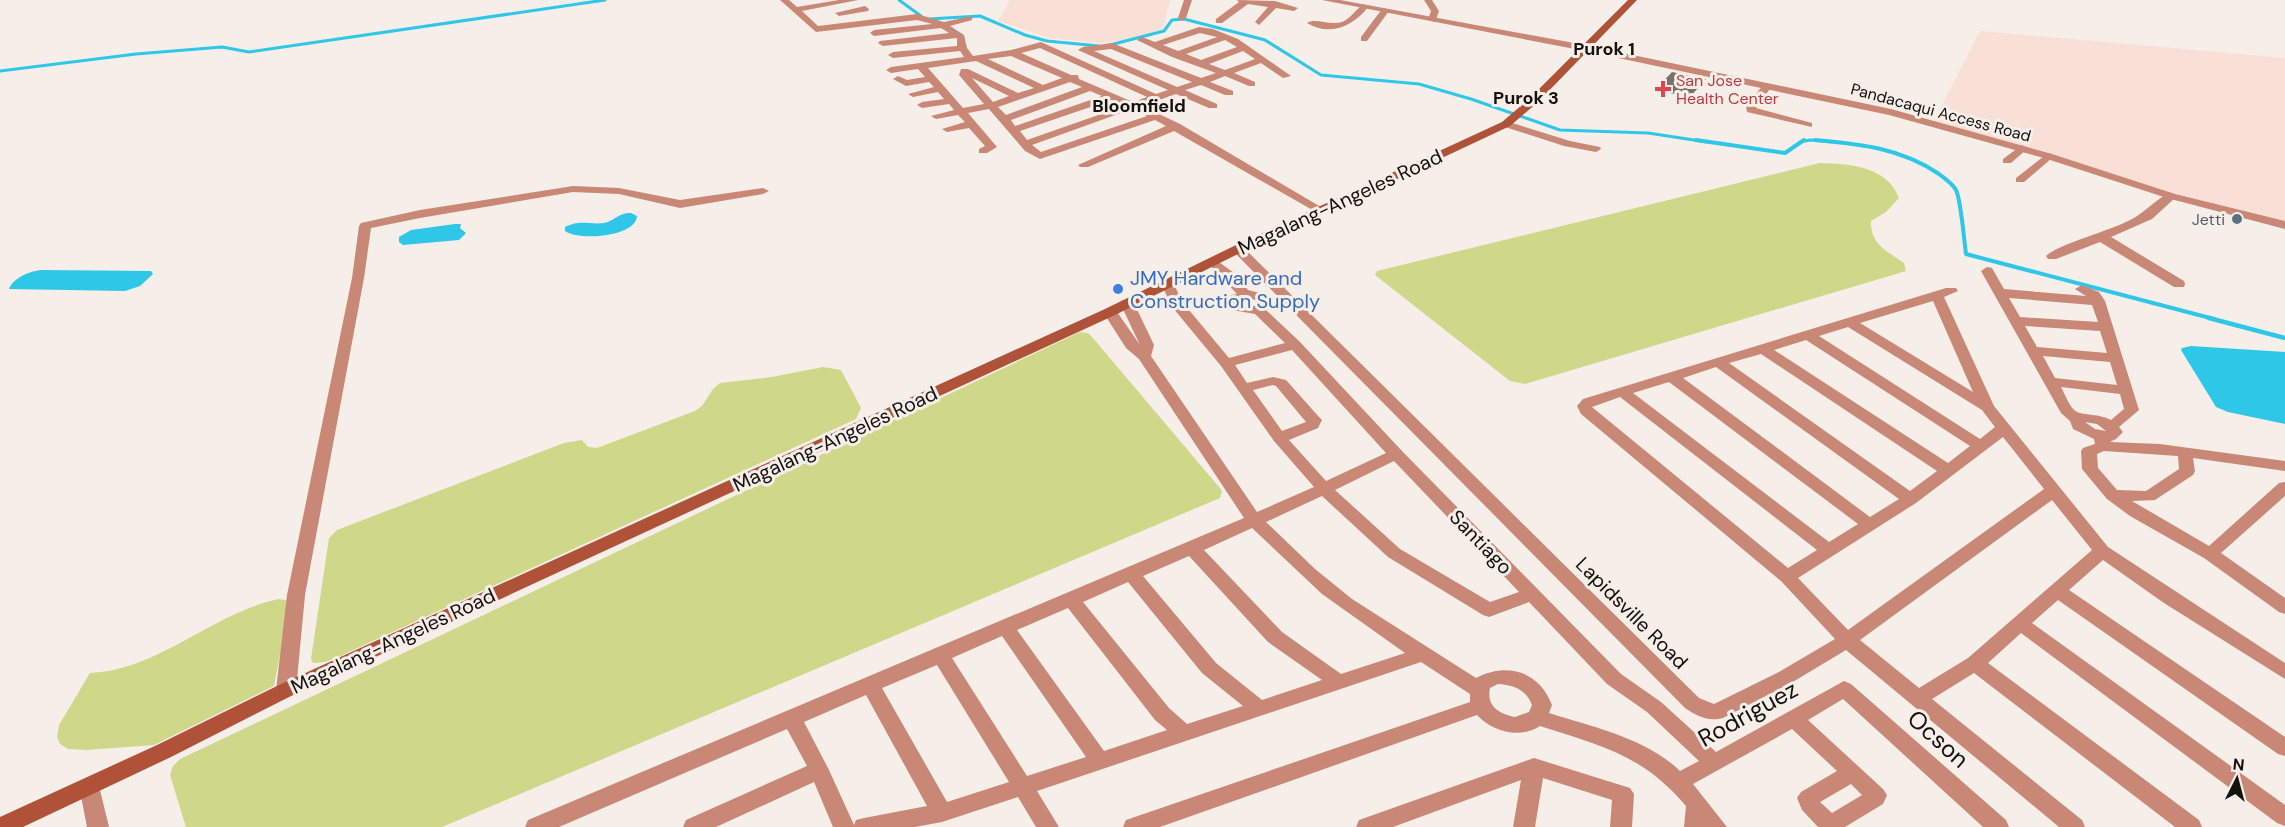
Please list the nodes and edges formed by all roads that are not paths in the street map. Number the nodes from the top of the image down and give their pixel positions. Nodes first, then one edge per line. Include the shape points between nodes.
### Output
1 (784, 0) edge
2 (853, 0) edge
3 (1188, 0) edge
4 (1245, 0) edge
5 (1328, 0) edge
6 (1633, 0) edge
7 (1428, 1) edge
8 (824, 2) edge
9 (1275, 4) junction
10 (1364, 7) junction
11 (1294, 8) dead end
12 (865, 9) dead end
13 (795, 10) junction
14 (1385, 11) junction
15 (833, 14) junction
16 (969, 18) dead end
17 (1182, 18) dead end
18 (1432, 20) junction
19 (1219, 21) dead end
20 (863, 22) junction
21 (1259, 22) dead end
22 (1311, 23) dead end
23 (844, 25) junction
24 (944, 25) junction
25 (874, 33) junction
26 (956, 35) junction
27 (1225, 37) junction
28 (1364, 39) dead end
29 (1142, 40) dead end
30 (883, 43) junction
31 (1155, 45) junction
32 (962, 48) junction
33 (1243, 48) junction
34 (1585, 48) junction
35 (1012, 53) junction
36 (893, 54) junction
37 (1178, 54) junction
38 (974, 58) junction
39 (1262, 60) junction
40 (952, 62) junction
41 (1155, 62) junction
42 (1202, 63) junction
43 (921, 66) junction
44 (904, 68) junction
45 (1095, 69) junction
46 (891, 70) dead end
47 (965, 71) junction
48 (1130, 71) junction
49 (1227, 72) junction
50 (1286, 76) dead end
51 (933, 78) junction
52 (1071, 78) junction
53 (898, 79) dead end
54 (1203, 82) junction
55 (1252, 84) dead end
56 (1767, 86) junction
57 (1091, 87) junction
58 (941, 88) junction
59 (1043, 88) junction
60 (1177, 91) junction
61 (1228, 93) dead end
62 (913, 94) dead end
63 (1112, 96) junction
64 (1018, 97) junction
65 (1157, 98) junction
66 (950, 101) junction
67 (922, 105) dead end
68 (1214, 105) dead end
69 (990, 106) junction
70 (1133, 106) junction
71 (960, 112) junction
72 (936, 116) dead end
73 (1156, 116) junction
74 (1004, 118) junction
75 (1514, 118) junction
76 (972, 124) junction
77 (1808, 125) dead end
78 (1176, 126) junction
79 (947, 129) dead end
80 (1013, 130) junction
81 (981, 136) junction
82 (966, 139) dead end
83 (1025, 144) junction
84 (2022, 148) junction
85 (1596, 149) dead end
86 (983, 151) dead end
87 (2048, 156) junction
88 (2007, 161) dead end
89 (1084, 165) dead end
90 (2020, 180) dead end
91 (763, 191) dead end
92 (2171, 196) junction
93 (1320, 210) junction
94 (2285, 225) edge
95 (2100, 236) junction
96 (1238, 249) junction
97 (2052, 256) dead end
98 (1212, 261) junction
99 (1986, 272) dead end
100 (1167, 284) junction
101 (2179, 284) dead end
102 (2082, 289) dead end
103 (1999, 292) junction
104 (2098, 302) junction
105 (1127, 303) junction
106 (1110, 312) junction
107 (2015, 321) junction
108 (1136, 322) junction
109 (1849, 322) junction
110 (1120, 326) junction
111 (2105, 327) junction
112 (1808, 335) junction
113 (1295, 345) junction
114 (1763, 349) junction
115 (2033, 351) junction
116 (1144, 356) junction
117 (2114, 358) junction
118 (1718, 362) junction
119 (1226, 363) junction
120 (1671, 376) junction
121 (2052, 382) junction
122 (1244, 388) junction
123 (2126, 390) junction
124 (1623, 392) junction
125 (1987, 407) junction
126 (2004, 428) junction
127 (2105, 436) junction
128 (1279, 438) junction
129 (1981, 446) junction
130 (2185, 453) junction
131 (1396, 454) junction
132 (2284, 468) edge
133 (1949, 471) junction
134 (2285, 487) edge
135 (1324, 489) junction
136 (2053, 491) junction
137 (2113, 495) junction
138 (1910, 499) junction
139 (1254, 520) junction
140 (1870, 525) junction
141 (1192, 548) junction
142 (2102, 550) junction
143 (1829, 551) junction
144 (2210, 554) junction
145 (1131, 574) junction
146 (1787, 577) junction
147 (2058, 591) junction
148 (1531, 594) junction
149 (1071, 600) junction
150 (2284, 604) edge
151 (2021, 624) junction
152 (1006, 628) junction
153 (1847, 640) junction
154 (1421, 655) junction
155 (941, 656) junction
156 (1975, 663) junction
157 (2285, 672) edge
158 (1339, 682) junction
159 (871, 686) junction
160 (1844, 689) joint
161 (286, 690) junction
162 (1480, 698) junction
163 (1918, 698) junction
164 (1259, 708) junction
165 (1538, 717) junction
166 (792, 719) junction
167 (1794, 719) junction
168 (1184, 733) junction
169 (2285, 748) edge
170 (1100, 761) junction
171 (1714, 763) junction
172 (1534, 767) junction
173 (819, 770) junction
174 (1853, 773) junction
175 (1677, 783) junction
176 (89, 786) junction
177 (1023, 786) junction
178 (1696, 806) junction
179 (942, 813) junction
180 (2285, 818) edge
181 (4, 825) edge
182 (1831, 826) edge
183 (98, 827) edge
184 (536, 827) edge
185 (694, 827) edge
186 (844, 827) edge
187 (864, 827) edge
188 (1048, 827) edge
189 (1134, 827) edge
190 (1367, 827) edge
191 (1524, 827) edge
192 (1621, 827) edge
193 (1695, 827) edge
194 (1716, 827) edge
195 (1997, 827) edge
196 (2074, 827) edge
197 (2191, 827) edge

1 - 13 street
2 - 8 street
3 - 17 street
4 - 9 street
4 - 19 street
5 - 10 street, Pandacaqui Access Road
6 - 34 main road, Magalang-Angeles Road
7 - 18 street via 1435,11
8 - 13 street
8 - 15 street
9 - 11 street
9 - 21 street
10 - 14 street, Pandacaqui Access Road
10 - 22 street via 1343,27
12 - 15 street
13 - 23 street via 816,30
14 - 18 street, Pandacaqui Access Road
14 - 28 street
15 - 23 street
16 - 24 street
18 - 34 street, Pandacaqui Access Road
20 - 23 street
20 - 24 street via 880,16 916,17
20 - 25 street
24 - 25 street
24 - 26 street
25 - 30 street
26 - 30 street
26 - 32 street via 962,38
27 - 31 street via 1199,30
27 - 33 street
27 - 37 street
29 - 31 street
30 - 36 street
31 - 37 street
32 - 36 street
32 - 38 street
33 - 39 street
33 - 42 street
34 - 56 street, Pandacaqui Access Road
34 - 75 main road, Magalang-Angeles Road
35 - 38 street
35 - 45 street via 1041,45
35 - 52 street
36 - 44 street
37 - 41 street
37 - 42 street
38 - 40 street
38 - 59 street
39 - 49 street
39 - 50 street
40 - 43 street
40 - 47 street
41 - 48 street
41 - 48 street via 1112,46 1083,50
41 - 54 street
42 - 49 street
43 - 44 street
43 - 51 street
44 - 46 street
45 - 52 street
45 - 65 street
47 - 64 street
47 - 69 street via 964,75
48 - 60 street
49 - 54 street
49 - 55 street
51 - 53 street via 906,83
51 - 58 street
52 - 57 street
52 - 59 street
54 - 60 street
54 - 61 street
56 - 77 street via 1751,110
56 - 84 street, Pandacaqui Access Road via 1891,112
57 - 63 street
57 - 74 street
58 - 62 street
58 - 66 street
59 - 64 street
60 - 65 street
60 - 68 street
63 - 70 street
63 - 80 street
64 - 69 street
65 - 70 street
66 - 67 street
66 - 71 street
69 - 71 street
69 - 74 street
70 - 73 street
70 - 83 street
71 - 72 street
71 - 76 street
73 - 78 street
73 - 83 street via 1045,156 1037,155
74 - 80 street
75 - 85 street via 1568,144
75 - 93 main road, Magalang-Angeles Road
76 - 79 street
76 - 81 street
78 - 89 street
78 - 93 street
80 - 83 street
81 - 82 street
81 - 86 street via 992,147
84 - 87 street, Pandacaqui Access Road
84 - 88 street
87 - 90 street
87 - 92 street, Pandacaqui Access Road
91 - 161 street via 680,204 619,191 573,189 365,226 296,595
92 - 94 street, Pandacaqui Access Road
92 - 95 street via 2148,216
93 - 96 main road, Magalang-Angeles Road
95 - 97 street
95 - 101 street
96 - 98 main road, Magalang-Angeles Road
96 - 153 street, Lapidsville Road via 1692,703 1716,712
98 - 100 main road, Magalang-Angeles Road
98 - 113 street, Santiago via 1244,294 1263,298 1266,304 1258,310
99 - 103 street
100 - 105 main road, Magalang-Angeles Road
100 - 119 street via 1178,305
102 - 104 street
103 - 104 street
103 - 107 street
104 - 111 street
105 - 106 main road, Magalang-Angeles Road
105 - 108 street
106 - 110 street
106 - 161 main road, Magalang-Angeles Road
107 - 111 street
107 - 115 street
108 - 110 street
108 - 116 street via 1147,345
109 - 112 street
109 - 125 street
109 - 125 street via 1944,294
110 - 116 street via 1131,345
111 - 117 street
112 - 114 street
112 - 129 street
113 - 119 street
113 - 131 street, Santiago
114 - 118 street
114 - 133 street
115 - 117 street
115 - 121 street
116 - 139 street
117 - 123 street
118 - 120 street
118 - 138 street
119 - 122 street
120 - 124 street
120 - 140 street
121 - 123 street
121 - 127 street via 2078,426
122 - 128 street
122 - 128 street via 1273,381 1281,383 1314,420 1313,425
123 - 127 street via 2132,410
124 - 143 street
124 - 146 street via 1588,402 1584,406 1586,411
125 - 126 street
126 - 129 street
126 - 136 street
127 - 130 street via 2128,446
127 - 137 street via 2089,451 2090,470
128 - 135 street
129 - 133 street
130 - 132 street
130 - 137 street via 2187,471 2149,496
131 - 135 street
131 - 148 street, Santiago
133 - 138 street
134 - 144 street
135 - 139 street
135 - 148 street via 1394,554 1489,610
136 - 142 street
136 - 153 street, Lapidsville Road
137 - 144 street
138 - 140 street
139 - 141 street
139 - 154 street via 1328,590
140 - 143 street
141 - 145 street
141 - 158 street via 1275,637
142 - 147 street
142 - 157 street
143 - 146 street
144 - 150 street
145 - 149 street
145 - 164 street via 1209,668
146 - 153 street
147 - 151 street
147 - 169 street
148 - 171 street, Santiago via 1614,680 1654,706
149 - 152 street
149 - 168 street via 1162,714
151 - 156 street
151 - 180 street
152 - 155 street
152 - 170 street
153 - 163 street
154 - 158 street
154 - 162 street
155 - 159 street
155 - 177 street
156 - 163 street
156 - 197 street
158 - 164 street
159 - 166 street
159 - 179 street
160 - 167 street, Rodriguez
160 - 195 street, Ocson
161 - 176 main road, Magalang-Angeles Road
162 - 165 street via 1490,716 1507,724 1525,724
162 - 165 street via 1482,684 1495,677 1521,681 1540,698
162 - 189 street
163 - 196 street
164 - 168 street
165 - 175 street via 1652,760
166 - 173 street
166 - 184 street
167 - 171 street, Rodriguez
167 - 174 street
168 - 170 street
170 - 177 street
171 - 175 street, Rodriguez
172 - 190 street
172 - 191 street
172 - 192 street via 1623,794
173 - 185 street
173 - 186 street
174 - 182 street via 1876,798
174 - 182 street via 1808,798 1809,804
175 - 178 street
176 - 181 main road, Magalang-Angeles Road
176 - 183 street
177 - 179 street
177 - 188 street
178 - 193 street
178 - 194 street
179 - 187 street

